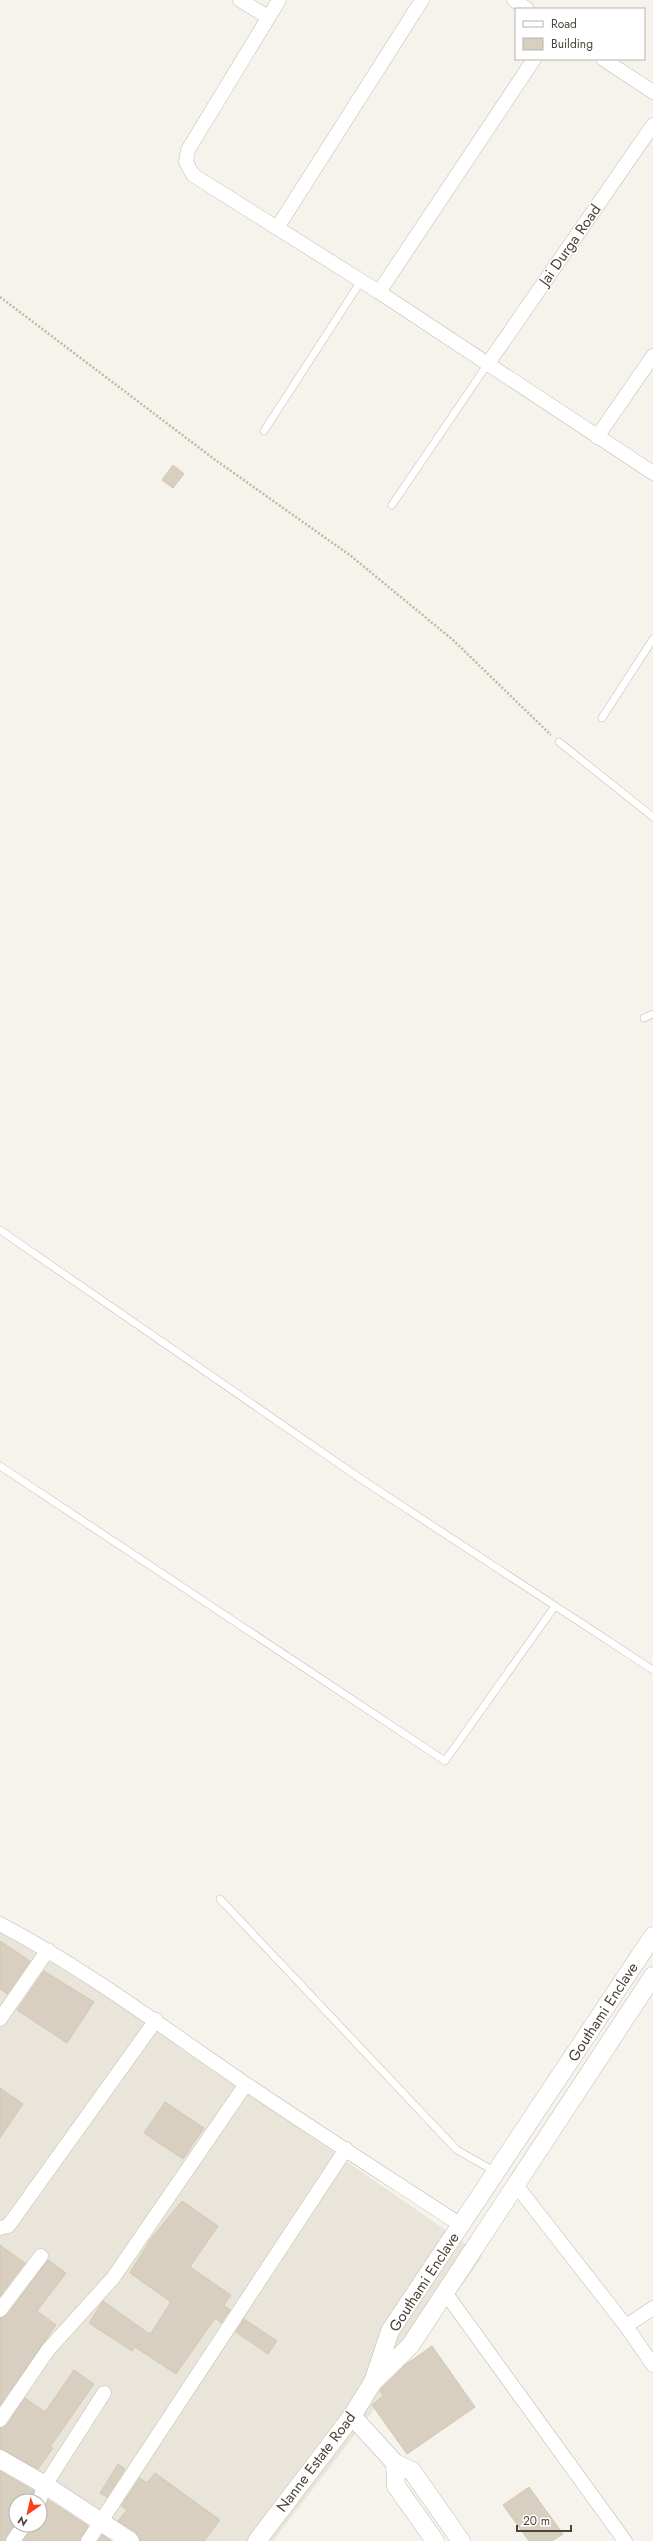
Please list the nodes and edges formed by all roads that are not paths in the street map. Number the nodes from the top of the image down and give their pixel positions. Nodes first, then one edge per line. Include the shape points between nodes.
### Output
1 (240, 0) edge
2 (279, 0) edge
3 (422, 0) edge
4 (514, 0) edge
5 (526, 8) edge
6 (268, 17) junction
7 (533, 60) edge
8 (605, 60) edge
9 (653, 92) edge
10 (653, 125) edge
11 (277, 228) junction
12 (361, 281) junction
13 (379, 292) junction
14 (653, 356) edge
15 (487, 365) junction
16 (264, 431) dead end
17 (598, 436) junction
18 (653, 474) edge
19 (392, 506) dead end
20 (653, 639) edge
21 (602, 718) dead end
22 (559, 742) road end
23 (653, 817) edge
24 (653, 1014) edge
25 (644, 1018) dead end
26 (0, 1230) edge
27 (0, 1466) edge
28 (555, 1606) junction
29 (653, 1670) edge
30 (220, 1899) dead end
31 (0, 1924) edge
32 (653, 1936) edge
33 (48, 1950) junction
34 (653, 1976) edge
35 (0, 2019) edge
36 (156, 2020) junction
37 (246, 2084) junction
38 (346, 2149) junction
39 (496, 2172) junction
40 (516, 2185) junction
41 (461, 2225) junction
42 (0, 2228) edge
43 (41, 2256) dead end
44 (444, 2291) junction
45 (653, 2308) edge
46 (0, 2310) edge
47 (626, 2326) junction
48 (653, 2365) edge
49 (374, 2382) junction
50 (104, 2393) dead end
51 (352, 2416) junction
52 (0, 2420) edge
53 (0, 2459) edge
54 (396, 2463) junction
55 (42, 2493) edge
56 (48, 2496) edge
57 (101, 2523) junction
58 (88, 2541) edge
59 (130, 2541) edge
60 (257, 2541) edge
61 (435, 2541) edge
62 (461, 2541) edge
63 (625, 2541) edge

1 - 6 street
2 - 6 street
3 - 11 street
4 - 5 street
6 - 11 street via 188,150 186,162 193,174
7 - 13 street
8 - 9 street
10 - 15 street, Jai Durga Road
11 - 12 street
12 - 13 street
12 - 16 lane
13 - 15 street
14 - 17 street
15 - 17 street
15 - 19 lane
17 - 18 street
20 - 21 lane
22 - 23 lane
24 - 25 lane
26 - 28 lane via 354,1474
27 - 28 lane via 445,1761
28 - 29 lane
30 - 39 lane via 457,2150
31 - 33 street
32 - 39 street, Gouthami Enclave
33 - 35 street
33 - 36 street
34 - 40 street, Gouthami Enclave
36 - 37 street
36 - 42 street via 14,2218 8,2226
37 - 38 street
37 - 52 street via 113,2278 48,2350
38 - 41 street
38 - 57 street
39 - 41 street, Gouthami Enclave
40 - 44 street, Gouthami Enclave
40 - 47 street
41 - 49 street, Gouthami Enclave via 390,2331
43 - 46 street
44 - 49 street, Gouthami Enclave via 410,2346
44 - 63 street
45 - 47 street
47 - 48 street
49 - 51 street, Nanne Estate Road
50 - 55 street
51 - 54 street
51 - 60 street, Nanne Estate Road
53 - 55 street
54 - 61 street via 396,2486
54 - 62 street via 412,2471
56 - 57 street
57 - 58 street
57 - 59 street

